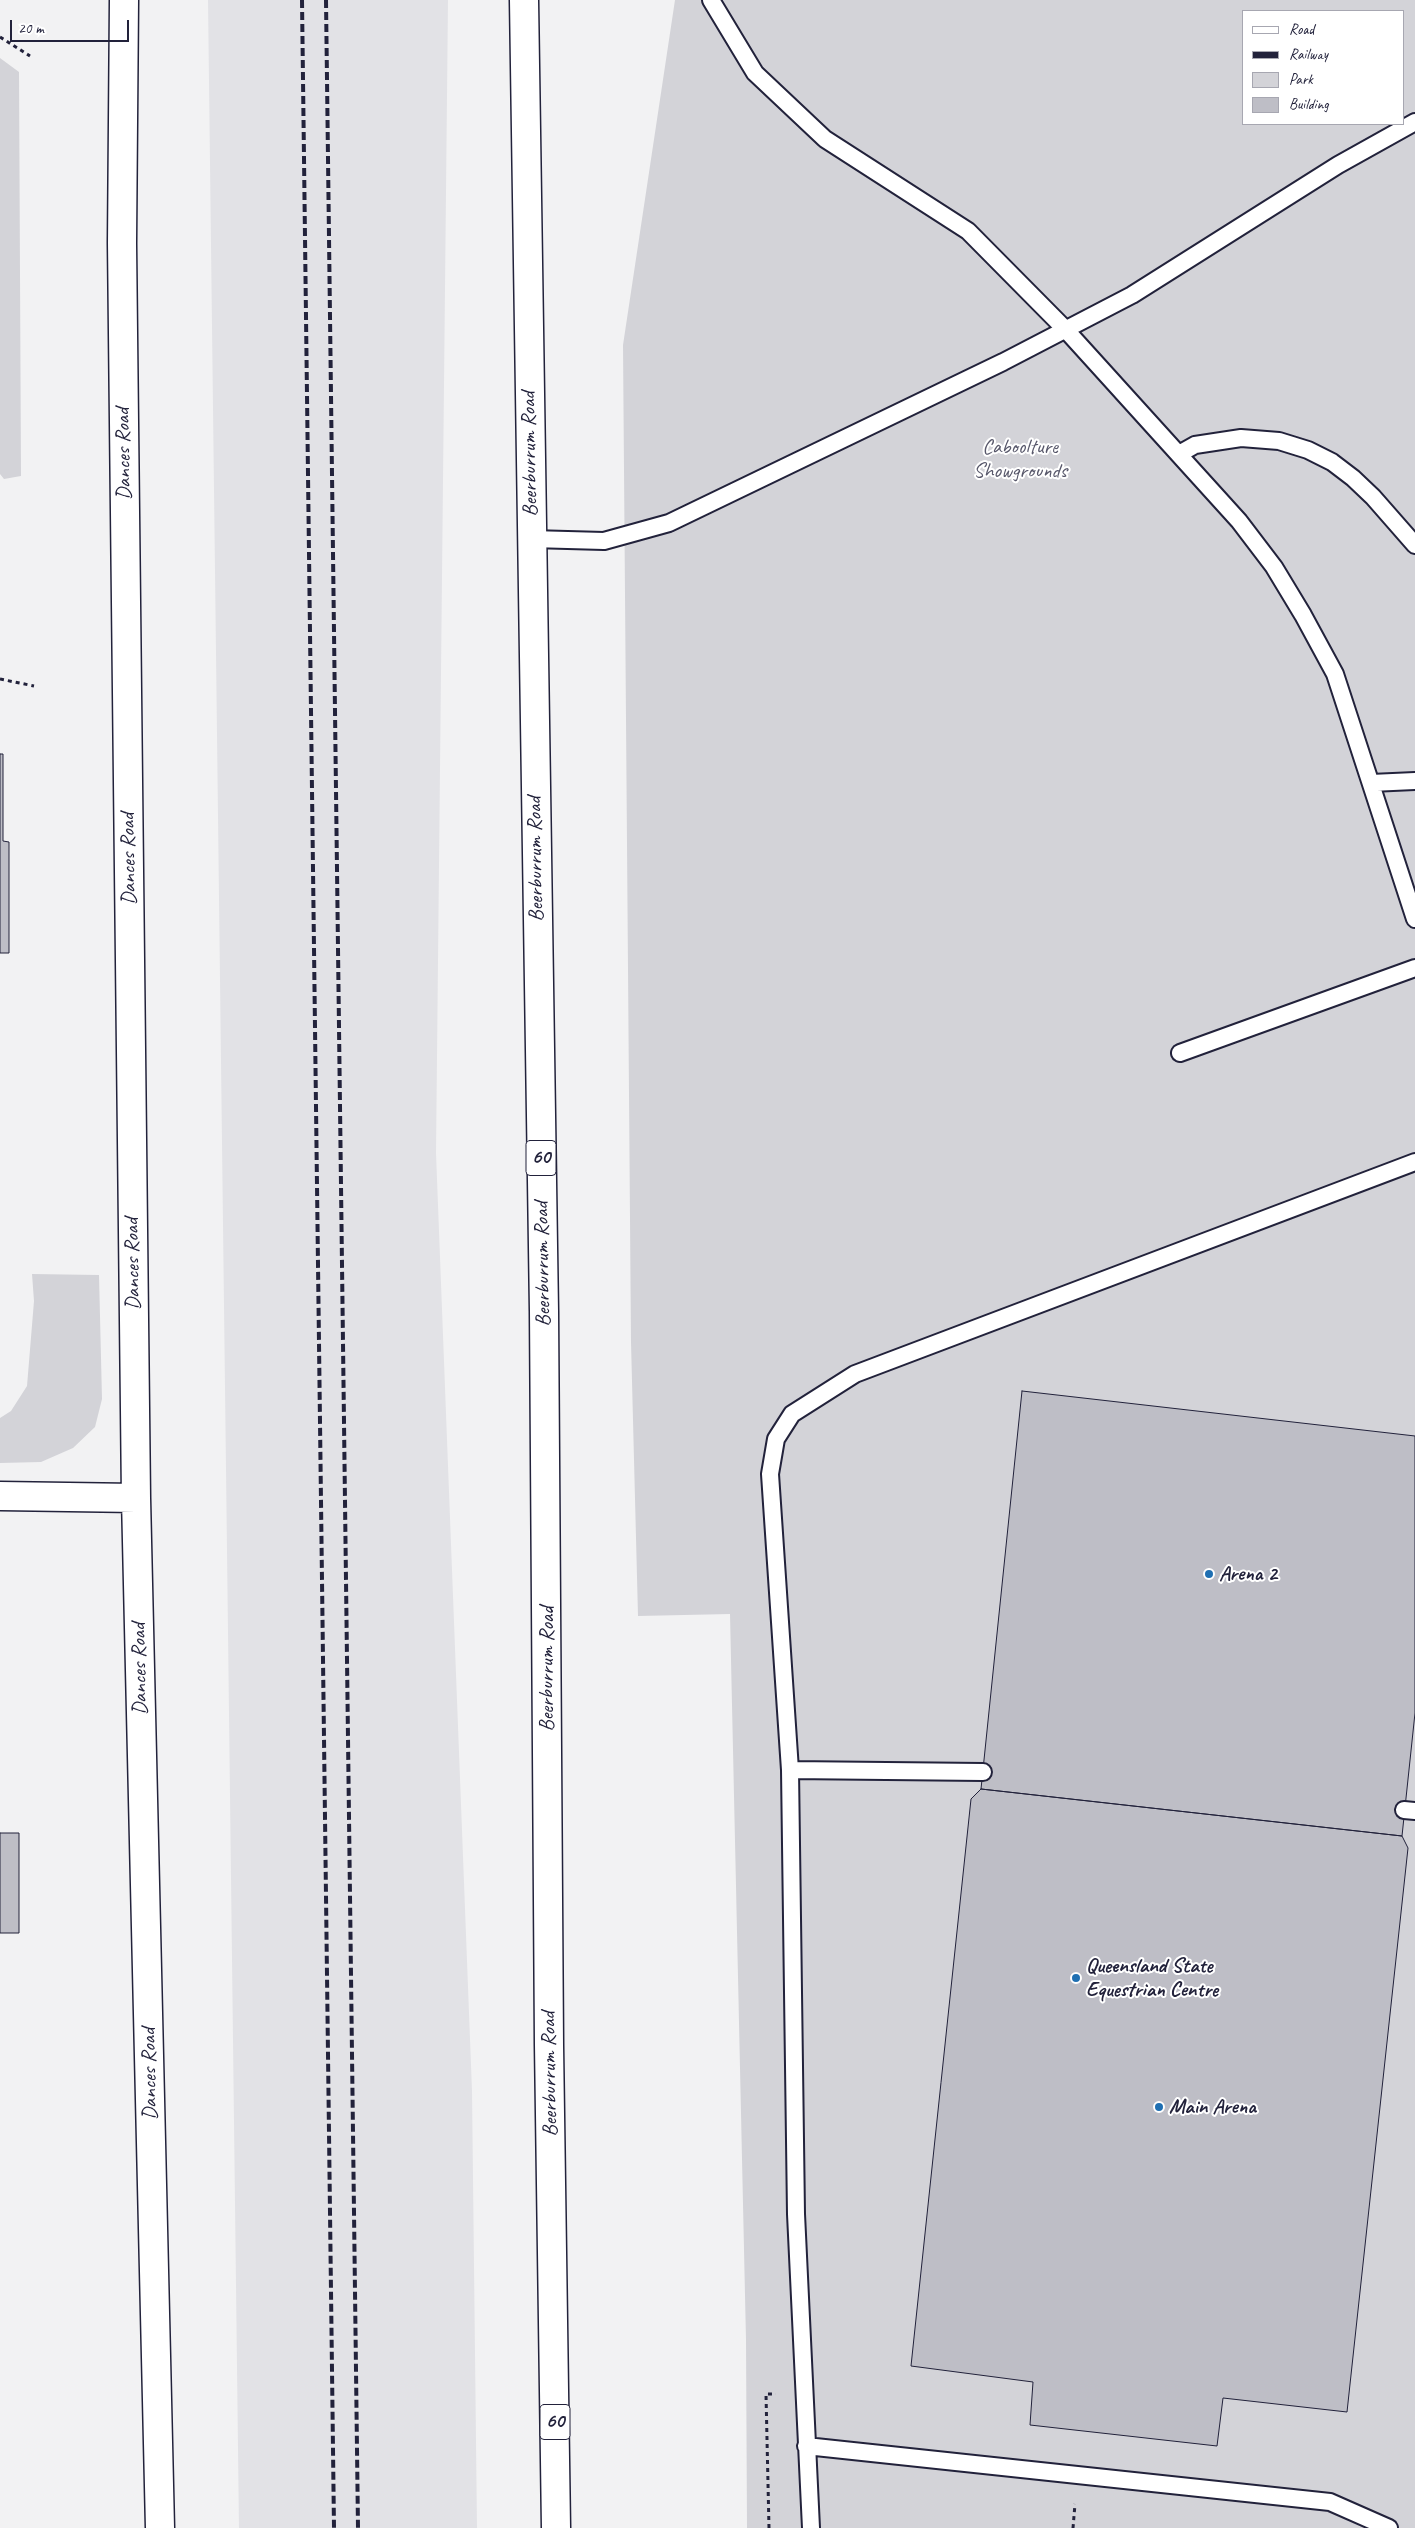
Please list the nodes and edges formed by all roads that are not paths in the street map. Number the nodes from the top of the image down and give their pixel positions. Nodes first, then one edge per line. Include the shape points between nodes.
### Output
1 (124, 0) edge
2 (524, 0) edge
3 (711, 0) edge
4 (1415, 122) edge
5 (1066, 330) junction
6 (1179, 454) junction
7 (531, 539) junction
8 (1415, 545) edge
9 (1415, 782) edge
10 (1371, 783) junction
11 (1415, 919) edge
12 (1415, 968) edge
13 (1180, 1053) dead end
14 (1415, 1162) edge
15 (0, 1496) edge
16 (136, 1498) junction
17 (790, 1770) junction
18 (983, 1772) dead end
19 (806, 2446) junction
20 (160, 2528) edge
21 (556, 2528) edge
22 (811, 2528) edge
23 (1389, 2528) edge

1 - 16 street, Dances Road via 122,253
2 - 7 street, Beerburrum Road / 60
3 - 5 lane via 755,73 825,139 968,231
4 - 5 lane via 1338,165 1132,295
5 - 6 lane
5 - 7 lane via 669,523 604,541
6 - 8 lane via 1195,445 1241,438 1279,441 1308,450 1353,478
6 - 10 lane via 1239,521 1274,567 1304,615 1335,674
7 - 21 street, Beerburrum Road / 60 via 544,1311
9 - 10 lane
10 - 11 lane
12 - 13 lane
14 - 17 lane via 855,1374 792,1414 776,1439 770,1474
15 - 16 street
16 - 20 street, Dances Road
17 - 18 lane
17 - 19 lane via 796,2214
19 - 22 lane
19 - 23 lane via 1330,2502

